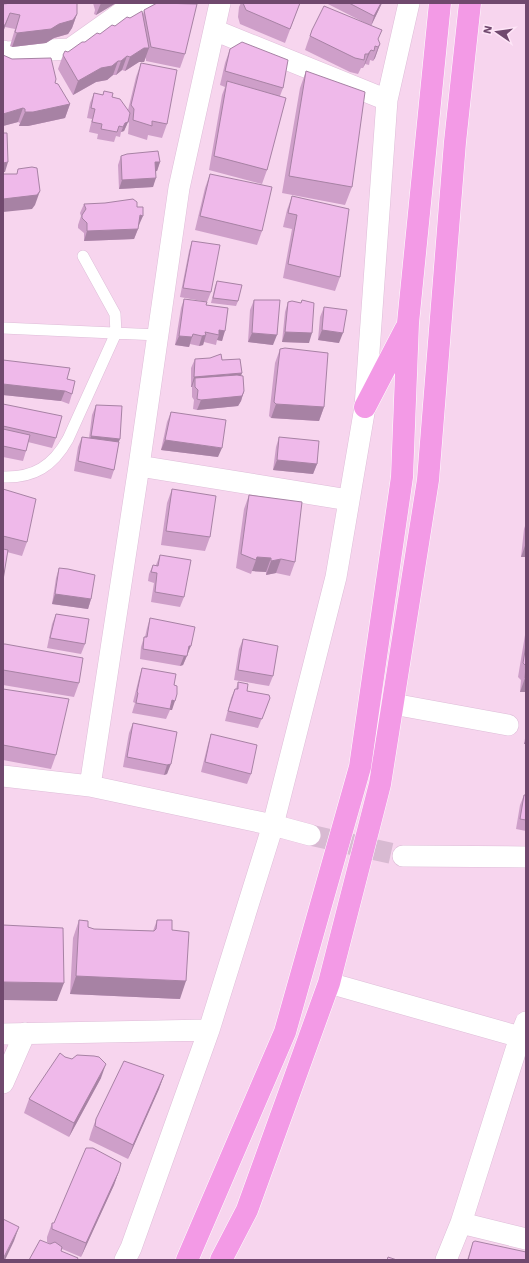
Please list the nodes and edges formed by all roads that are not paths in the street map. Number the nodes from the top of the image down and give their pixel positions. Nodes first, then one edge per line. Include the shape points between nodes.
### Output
1 (153, 3) edge
2 (218, 3) edge
3 (409, 3) edge
4 (440, 3) edge
5 (470, 3) edge
6 (214, 30) junction
7 (3, 51) edge
8 (387, 100) junction
9 (83, 256) dead end
10 (408, 323) junction
11 (3, 328) edge
12 (116, 333) junction
13 (158, 335) junction
14 (365, 407) junction
15 (139, 466) junction
16 (3, 477) edge
17 (349, 500) junction
18 (393, 704) junction
19 (508, 725) dead end
20 (3, 776) edge
21 (90, 786) junction
22 (273, 826) junction
23 (310, 835) tunnel mouth
24 (403, 856) tunnel mouth
25 (526, 857) edge
26 (329, 983) junction
27 (209, 1030) junction
28 (524, 1033) edge
29 (3, 1034) edge
30 (25, 1034) junction
31 (3, 1083) edge
32 (462, 1222) junction
33 (526, 1239) edge
34 (125, 1260) edge
35 (187, 1260) edge
36 (221, 1260) edge
37 (446, 1260) edge

1 - 7 street via 128,8 70,49
2 - 6 street
3 - 8 street
4 - 10 highway
5 - 18 highway via 455,150 428,480
6 - 8 street
6 - 13 street via 179,188
8 - 14 street
9 - 12 lane via 115,314
10 - 14 highway
10 - 35 highway via 402,477 360,767 285,1032
11 - 12 lane
12 - 13 lane
12 - 16 lane via 61,452 40,470 20,477
13 - 15 street
14 - 17 street
15 - 17 street
15 - 21 street
17 - 22 street via 336,577
18 - 19 street
18 - 26 highway via 380,784
20 - 21 street
21 - 22 street
22 - 23 street
22 - 27 street
24 - 25 street
26 - 28 street
26 - 36 highway via 247,1210
27 - 30 street
27 - 34 street
28 - 32 street
29 - 30 street
30 - 31 street
32 - 33 street
32 - 37 street

